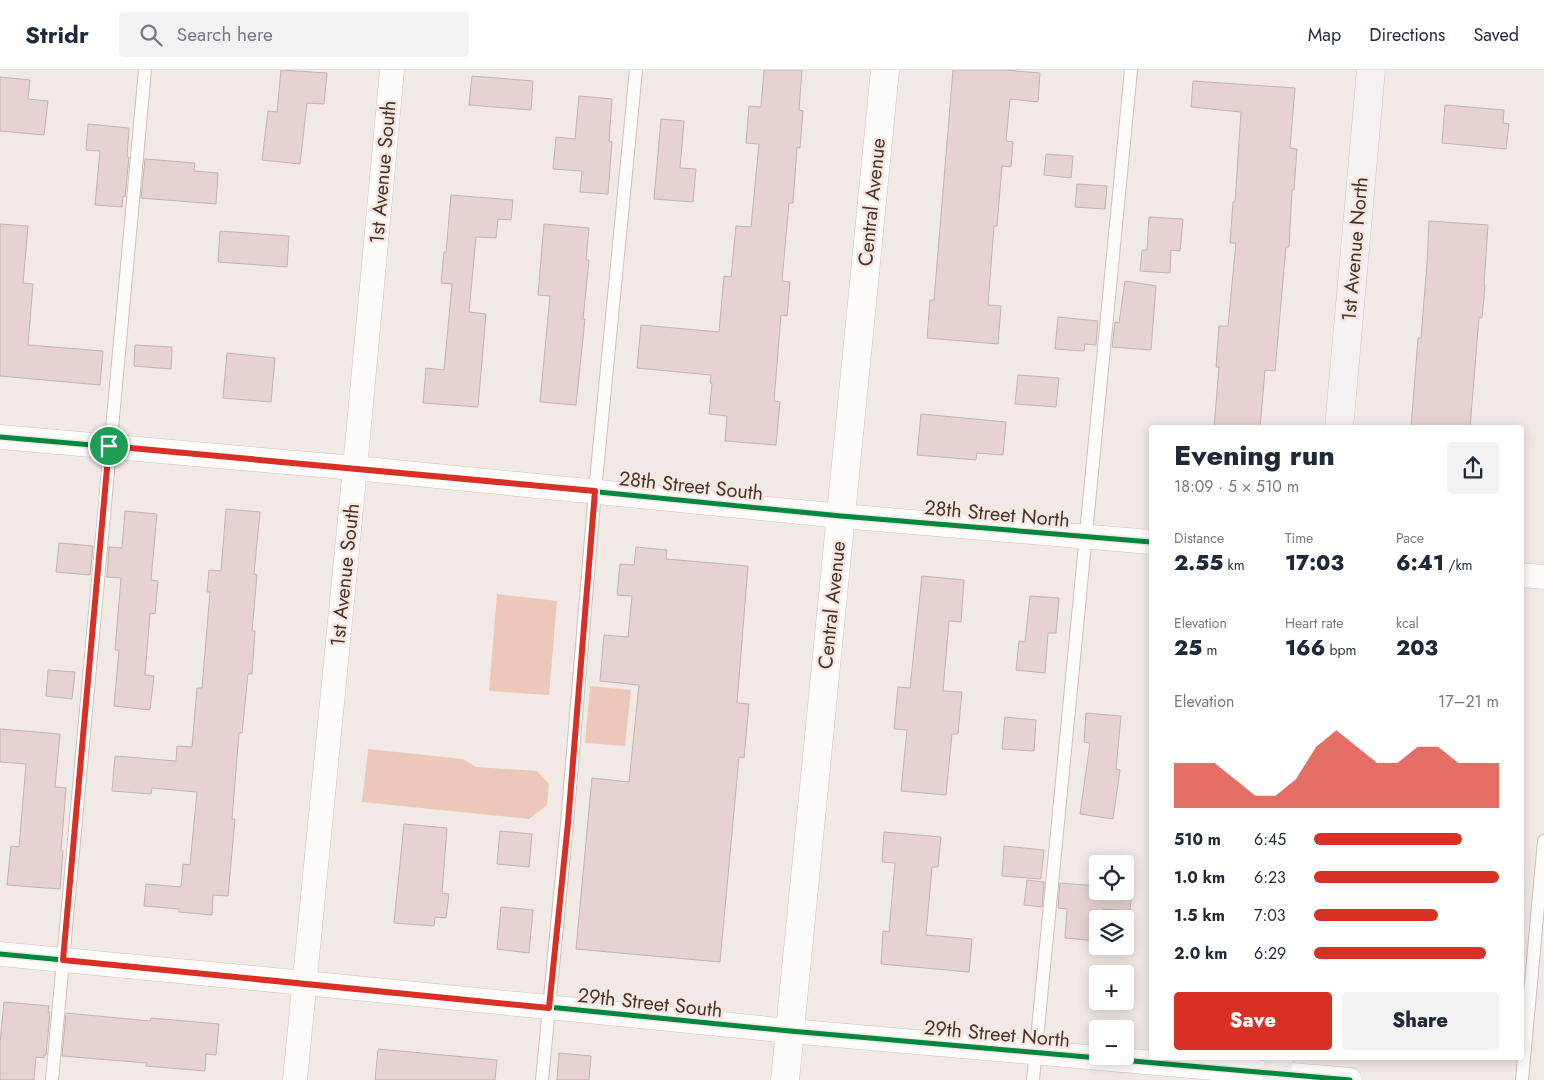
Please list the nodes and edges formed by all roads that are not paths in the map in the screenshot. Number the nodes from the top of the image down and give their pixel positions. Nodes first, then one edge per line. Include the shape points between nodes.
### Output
1 (145, 70) edge
2 (392, 70) edge
3 (636, 70) edge
4 (885, 70) edge
5 (1131, 70) edge
6 (1371, 70) edge
7 (1339, 425) edge
8 (0, 437) edge
9 (109, 446) junction
10 (356, 468) junction
11 (595, 491) junction
12 (840, 516) junction
13 (1084, 536) junction
14 (1149, 542) edge
15 (1524, 575) edge
16 (1544, 577) edge
17 (1544, 841) edge
18 (0, 954) edge
19 (63, 960) junction
20 (305, 983) junction
21 (549, 1008) junction
22 (790, 1031) junction
23 (1035, 1052) junction
24 (1524, 1058) edge
25 (1524, 1060) edge
26 (1277, 1070) edge
27 (52, 1080) edge
28 (295, 1080) edge
29 (542, 1080) edge
30 (785, 1080) edge
31 (1033, 1080) edge
32 (1350, 1080) edge
33 (1522, 1080) edge

1 - 9 lane
2 - 10 street, 1st Avenue South
3 - 11 lane
4 - 12 street, Central Avenue
5 - 13 lane
6 - 7 main road, 1st Avenue North
8 - 9 street, 28th Street South
9 - 10 street, 28th Street South
9 - 19 lane
10 - 11 street, 28th Street South
10 - 20 street, 1st Avenue South
11 - 12 street, 28th Street South
11 - 21 lane via 568,823
12 - 13 street, 28th Street North
12 - 22 street, Central Avenue
13 - 14 street, 28th Street North
13 - 23 lane
15 - 16 street
17 - 24 lane
18 - 19 street, 29th Street South
19 - 20 street, 29th Street South
19 - 27 lane
20 - 21 street, 29th Street South
20 - 28 street, 1st Avenue South
21 - 22 street, 29th Street South
21 - 29 lane
22 - 23 street, 29th Street North
22 - 30 street, Central Avenue
23 - 26 street, 29th Street North
23 - 31 lane
25 - 33 lane
26 - 32 street, 29th Street North

